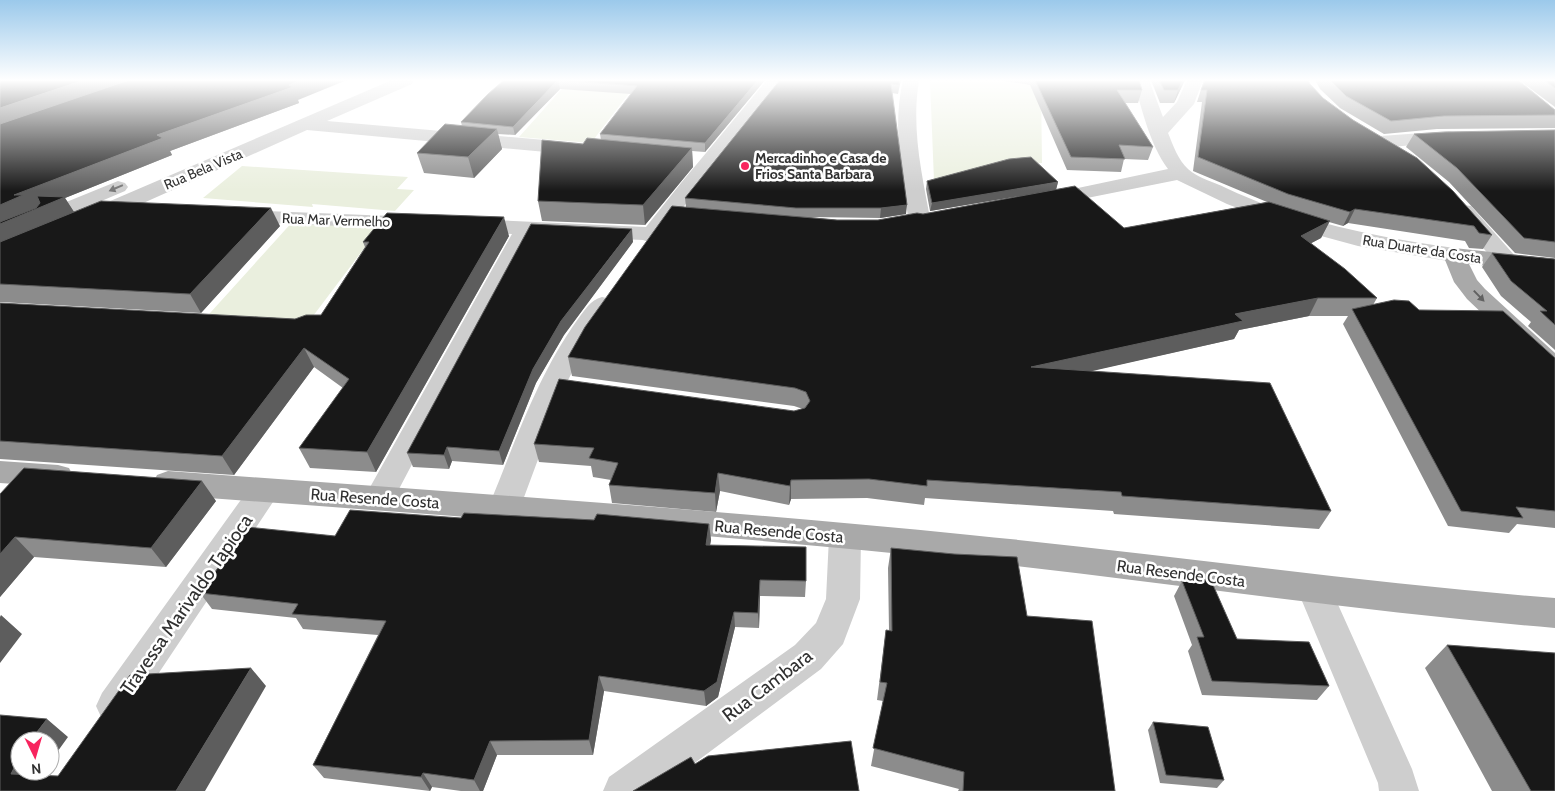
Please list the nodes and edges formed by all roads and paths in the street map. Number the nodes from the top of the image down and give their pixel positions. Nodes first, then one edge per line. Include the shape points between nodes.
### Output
1 (283, 117) edge
2 (322, 117) edge
3 (740, 117) edge
4 (906, 117) edge
5 (1153, 117) edge
6 (1174, 117) edge
7 (306, 124) junction
8 (1158, 132) junction
9 (1464, 137) edge
10 (599, 150) edge
11 (1411, 161) edge
12 (1180, 173) junction
13 (1453, 200) edge
14 (1028, 203) edge
15 (109, 210) junction
16 (150, 212) edge
17 (667, 214) junction
18 (218, 215) edge
19 (695, 217) edge
20 (920, 222) edge
21 (526, 228) junction
22 (54, 234) edge
23 (652, 234) junction
24 (0, 237) edge
25 (1454, 255) junction
26 (636, 257) edge
27 (1507, 261) junction
28 (1555, 266) edge
29 (614, 288) edge
30 (1555, 368) edge
31 (552, 384) junction
32 (580, 388) edge
33 (91, 478) edge
34 (139, 482) edge
35 (16, 484) edge
36 (264, 491) junction
37 (379, 498) junction
38 (504, 508) junction
39 (845, 537) junction
40 (1314, 590) junction
41 (1555, 613) edge
42 (95, 734) edge
43 (623, 791) edge
44 (1399, 791) edge

1 -> 24 street, Rua Bela Vista
2 - 7 street, Rua Bela Vista
3 - 17 street via 701,160
4 - 20 street
5 - 8 street
6 - 8 street
7 - 10 street
7 - 15 street, Rua Bela Vista
8 - 12 street
9 - 11 street via 1373,138
12 - 14 street
12 - 25 street, Rua Duarte da Costa via 1218,192 1309,226 1400,248
13 - 27 street
15 - 16 street
15 - 22 street, Rua Bela Vista
17 - 19 street
17 - 23 street
18 - 21 street, Rua Mar Vermelho
21 - 23 street, Rua Mar Vermelho
21 - 37 street
23 - 26 street
25 - 27 main road, Rua Duarte da Costa
25 -> 30 main road via 1466,282 1476,294
27 - 28 main road, Rua Duarte da Costa
29 - 31 street via 575,342
31 - 32 street
31 - 38 street
33 - 35 main road
34 - 36 main road, Rua Resende Costa
36 - 37 main road, Rua Resende Costa
36 - 42 street, Travessa Marivaldo Tapioca
37 - 38 main road, Rua Resende Costa
38 - 39 main road, Rua Resende Costa
39 - 40 main road, Rua Resende Costa via 1069,558
39 - 43 street, Rua Cambara via 843,599 830,633 808,657
40 - 41 main road, Rua Resende Costa
40 - 44 street

